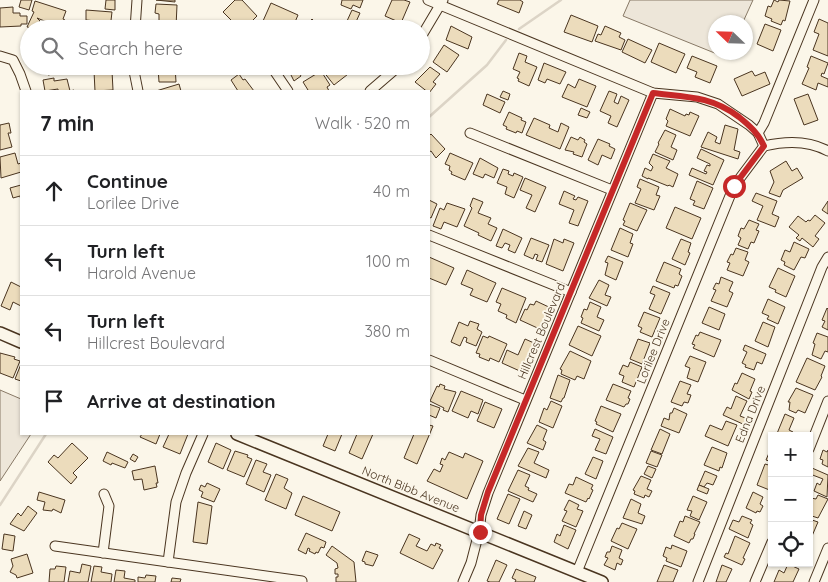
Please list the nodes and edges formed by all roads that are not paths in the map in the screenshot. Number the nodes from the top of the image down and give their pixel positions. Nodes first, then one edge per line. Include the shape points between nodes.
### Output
1 (137, 0) edge
2 (428, 0) edge
3 (814, 0) edge
4 (442, 3) edge
5 (136, 20) edge
6 (430, 22) edge
7 (0, 56) edge
8 (135, 75) edge
9 (277, 75) edge
10 (389, 75) edge
11 (26, 90) edge
12 (138, 90) edge
13 (287, 90) edge
14 (371, 90) edge
15 (653, 93) junction
16 (470, 133) dead end
17 (758, 134) junction
18 (764, 146) junction
19 (828, 151) edge
20 (612, 190) junction
21 (430, 235) edge
22 (828, 257) edge
23 (571, 292) junction
24 (0, 334) edge
25 (20, 342) edge
26 (430, 360) edge
27 (526, 400) junction
28 (828, 401) edge
29 (203, 435) edge
30 (239, 435) edge
31 (813, 439) edge
32 (104, 494) dead end
33 (480, 532) junction
34 (55, 546) dead end
35 (828, 548) edge
36 (768, 551) edge
37 (104, 553) junction
38 (168, 562) junction
39 (577, 572) junction
40 (302, 581) edge
41 (463, 582) edge
42 (602, 582) edge
43 (698, 582) edge
44 (755, 582) edge
45 (814, 582) edge

1 - 5 street
2 - 4 street
3 - 17 street
4 - 6 street
4 - 15 street
7 - 11 street via 13,60
8 - 12 street
9 - 13 street
10 - 14 street
15 - 17 street via 713,102 728,109
15 - 20 street, Hillcrest Boulevard
16 - 20 street
17 - 18 street
18 - 19 street via 781,142 803,143
18 - 39 street, Lorilee Drive via 734,186
20 - 23 street, Hillcrest Boulevard
21 - 23 street
22 - 43 street, Edna Drive
23 - 27 street, Hillcrest Boulevard
24 - 25 main road
26 - 27 street
27 - 33 street, Hillcrest Boulevard via 488,492
28 - 31 street
29 - 38 street via 176,502
30 - 33 main road, North Bibb Avenue
32 - 37 street via 109,506
33 - 39 main road, North Bibb Avenue
33 - 41 street, Hillcrest Boulevard
34 - 37 street
35 - 45 street
36 - 44 street
37 - 38 street
38 - 40 street
39 - 42 main road, North Bibb Avenue

